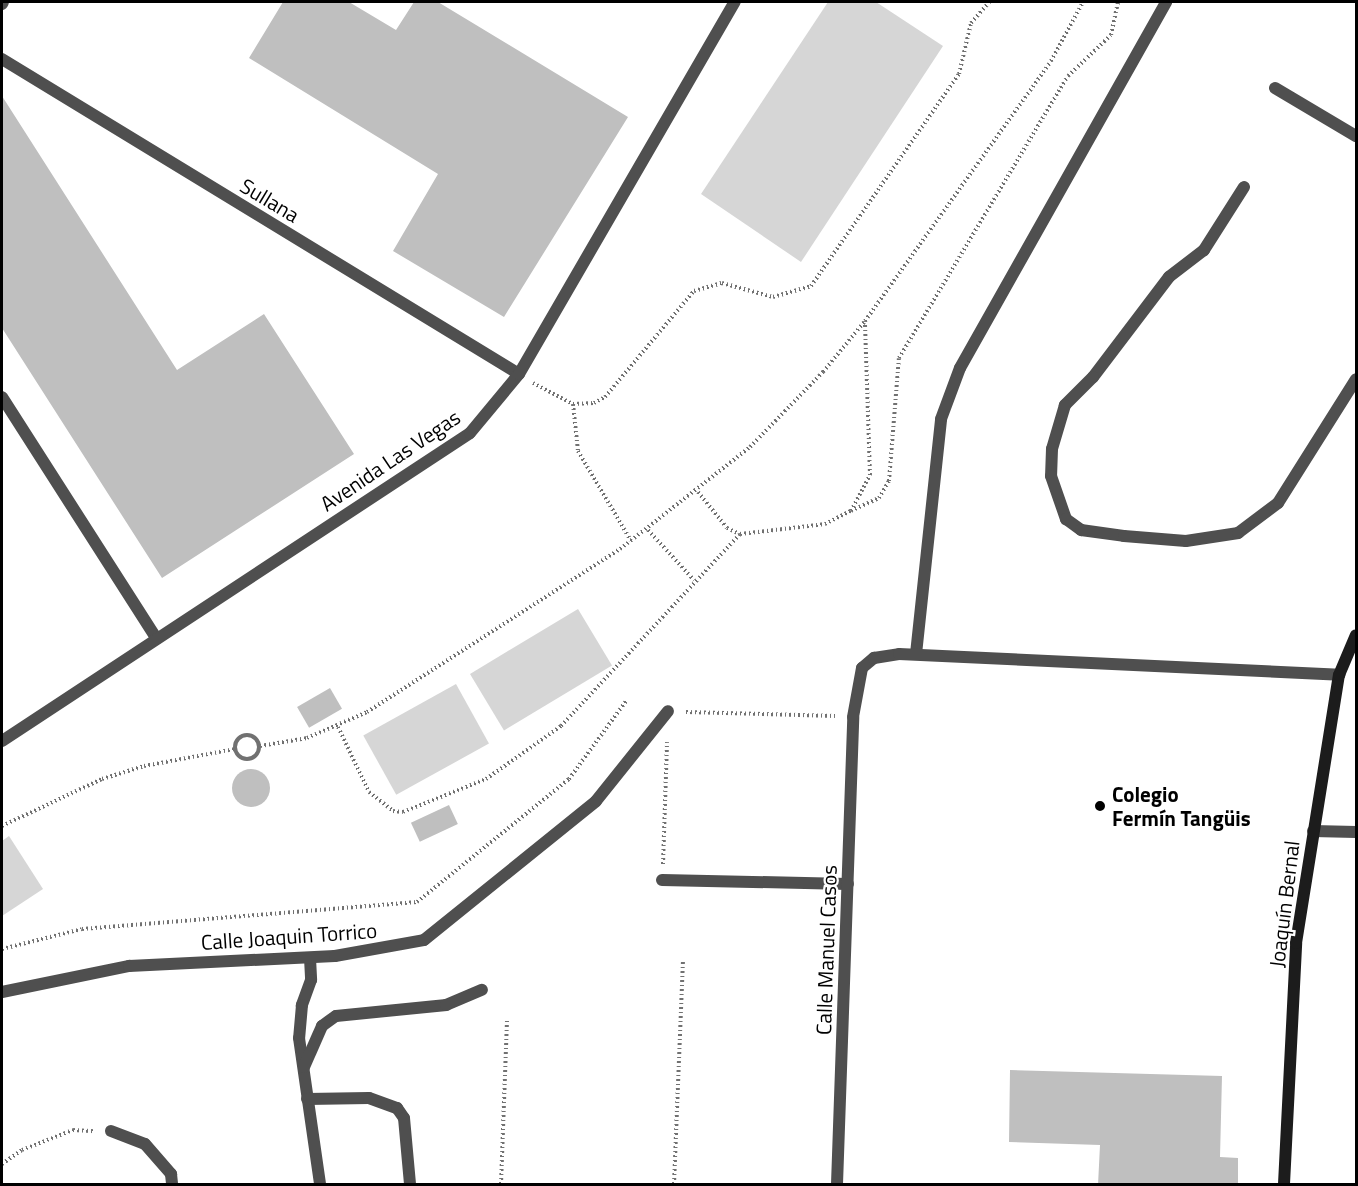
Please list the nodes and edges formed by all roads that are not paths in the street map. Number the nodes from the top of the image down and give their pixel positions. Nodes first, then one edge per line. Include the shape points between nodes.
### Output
1 (735, 2) edge
2 (1167, 2) edge
3 (2, 59) edge
4 (1275, 88) dead end
5 (1356, 136) edge
6 (1244, 188) dead end
7 (519, 374) junction
8 (1356, 379) edge
9 (2, 397) edge
10 (1356, 635) edge
11 (157, 639) junction
12 (916, 654) junction
13 (1339, 675) junction
14 (668, 711) road end
15 (2, 741) edge
16 (1313, 831) junction
17 (1356, 832) edge
18 (662, 880) road end
19 (848, 884) junction
20 (310, 958) junction
21 (482, 990) dead end
22 (2, 992) edge
23 (303, 1068) junction
24 (307, 1099) junction
25 (111, 1131) road end
26 (172, 1185) edge
27 (320, 1185) edge
28 (410, 1185) edge
29 (837, 1185) edge
30 (1284, 1185) edge

1 - 7 street, Avenida Las Vegas
2 - 12 street via 960,368 941,419
3 - 7 street, Sullana
4 - 5 street
6 - 8 street via 1204,250 1168,277 1094,377 1065,405 1053,441 1051,476 1066,519 1081,530 1124,536 1186,541 1238,533 1278,503
7 - 11 street, Avenida Las Vegas via 470,433
9 - 11 street
10 - 13 street, Joaquín Bernal
11 - 15 street, Avenida Las Vegas
12 - 13 street, Calle Manuel Casos
12 - 19 street, Calle Manuel Casos via 874,658 862,668 853,717
13 - 16 street, Joaquín Bernal
14 - 20 street, Calle Joaquin Torrico via 596,801 434,934 414,944
16 - 17 street
16 - 30 street, Joaquín Bernal via 1296,943
18 - 19 street
19 - 29 street, Calle Manuel Casos
20 - 22 street, Calle Joaquin Torrico via 129,966
20 - 23 street via 311,980 299,1021
21 - 23 street via 446,1005 336,1016 322,1026
23 - 24 street
24 - 27 street
24 - 28 street via 369,1098 397,1108 404,1118
25 - 26 street via 145,1144 171,1174

